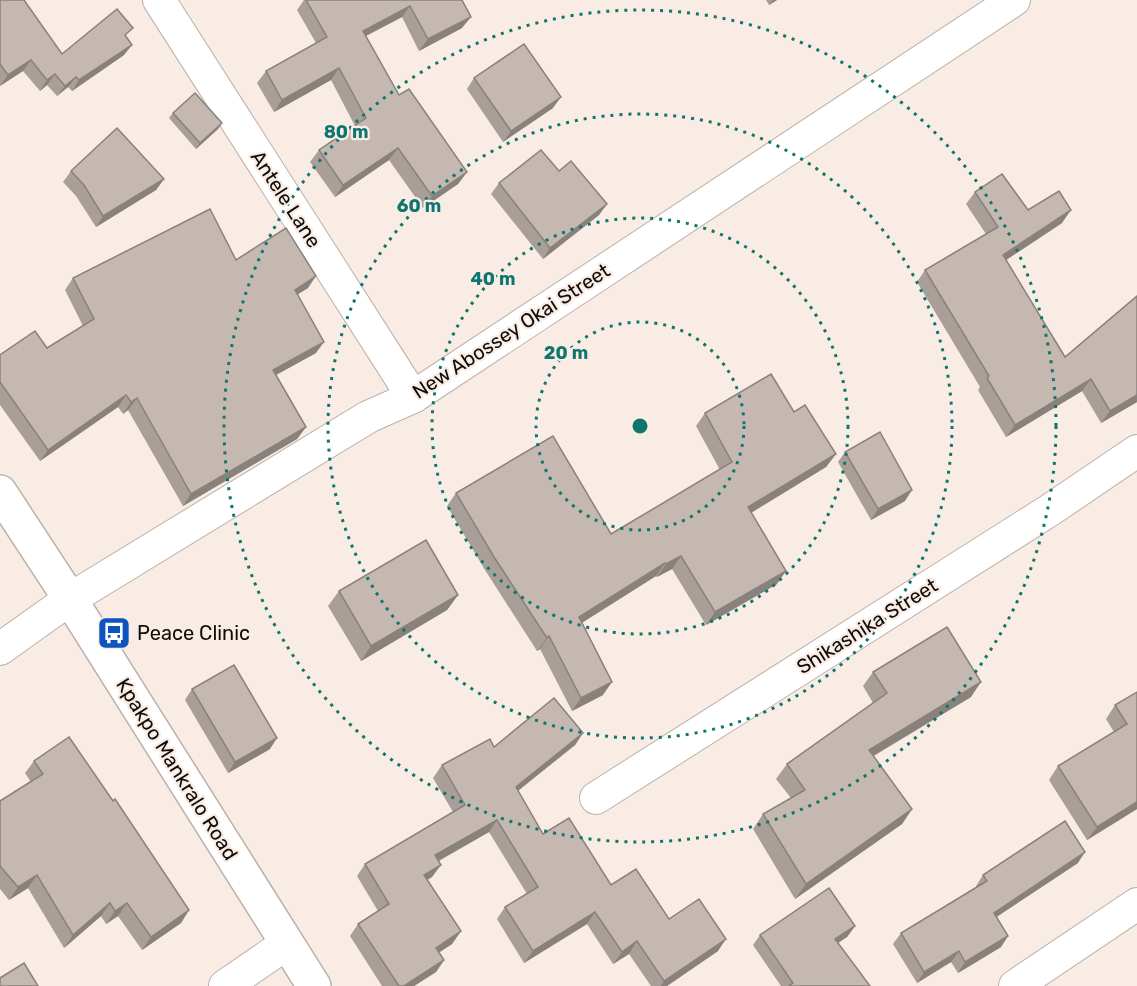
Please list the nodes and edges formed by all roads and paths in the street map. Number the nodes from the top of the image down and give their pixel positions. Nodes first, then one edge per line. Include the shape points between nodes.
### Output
1 (159, 0) edge
2 (1014, 0) edge
3 (413, 397) junction
4 (1137, 451) edge
5 (0, 492) edge
6 (70, 599) junction
7 (0, 649) edge
8 (596, 798) dead end
9 (1137, 904) edge
10 (286, 944) junction
11 (225, 986) edge
12 (314, 986) edge
13 (1015, 986) edge

1 - 3 street, Antele Lane
2 - 3 street, New Abossey Okai Street
3 - 6 street, New Abossey Okai Street via 368,417
4 - 8 street, Shikashika Street
5 - 6 street, Kpakpo Mankralo Road
6 - 7 street, New Abossey Okai Street
6 - 10 street, Kpakpo Mankralo Road
9 - 13 street
10 - 11 street
10 - 12 street, Kpakpo Mankralo Road

